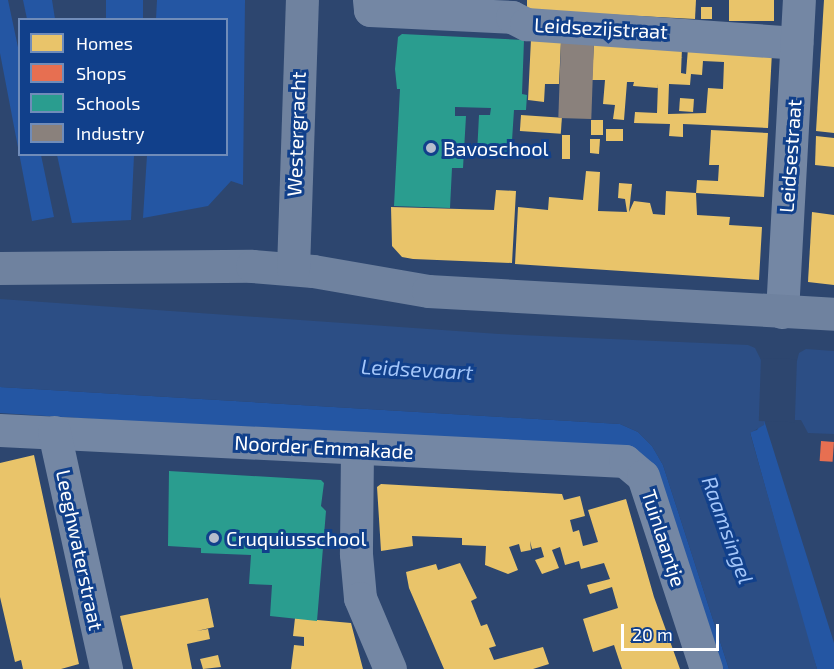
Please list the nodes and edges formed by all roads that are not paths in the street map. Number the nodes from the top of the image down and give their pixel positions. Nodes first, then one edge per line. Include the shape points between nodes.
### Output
1 (302, 0) edge
2 (799, 0) edge
3 (378, 7) edge
4 (796, 43) junction
5 (0, 268) edge
6 (303, 270) junction
7 (782, 312) junction
8 (834, 314) edge
9 (0, 430) edge
10 (54, 432) junction
11 (357, 450) junction
12 (643, 476) joint
13 (106, 669) edge
14 (390, 669) edge
15 (706, 669) edge

1 - 6 main road, Westergracht
2 - 4 street, Leidsestraat
3 - 4 street, Leidsezijstraat via 512,17 526,24
4 - 7 street, Leidsestraat
5 - 6 main road via 139,264
6 - 7 main road via 428,291
7 - 8 main road
9 - 10 street, Noorder Emmakade
10 - 11 street, Noorder Emmakade
10 - 13 street, Leeghwaterstraat
11 - 12 street, Noorder Emmakade via 607,459 625,462
11 - 14 street via 356,554 360,598
12 - 15 street, Tuinlaantje

